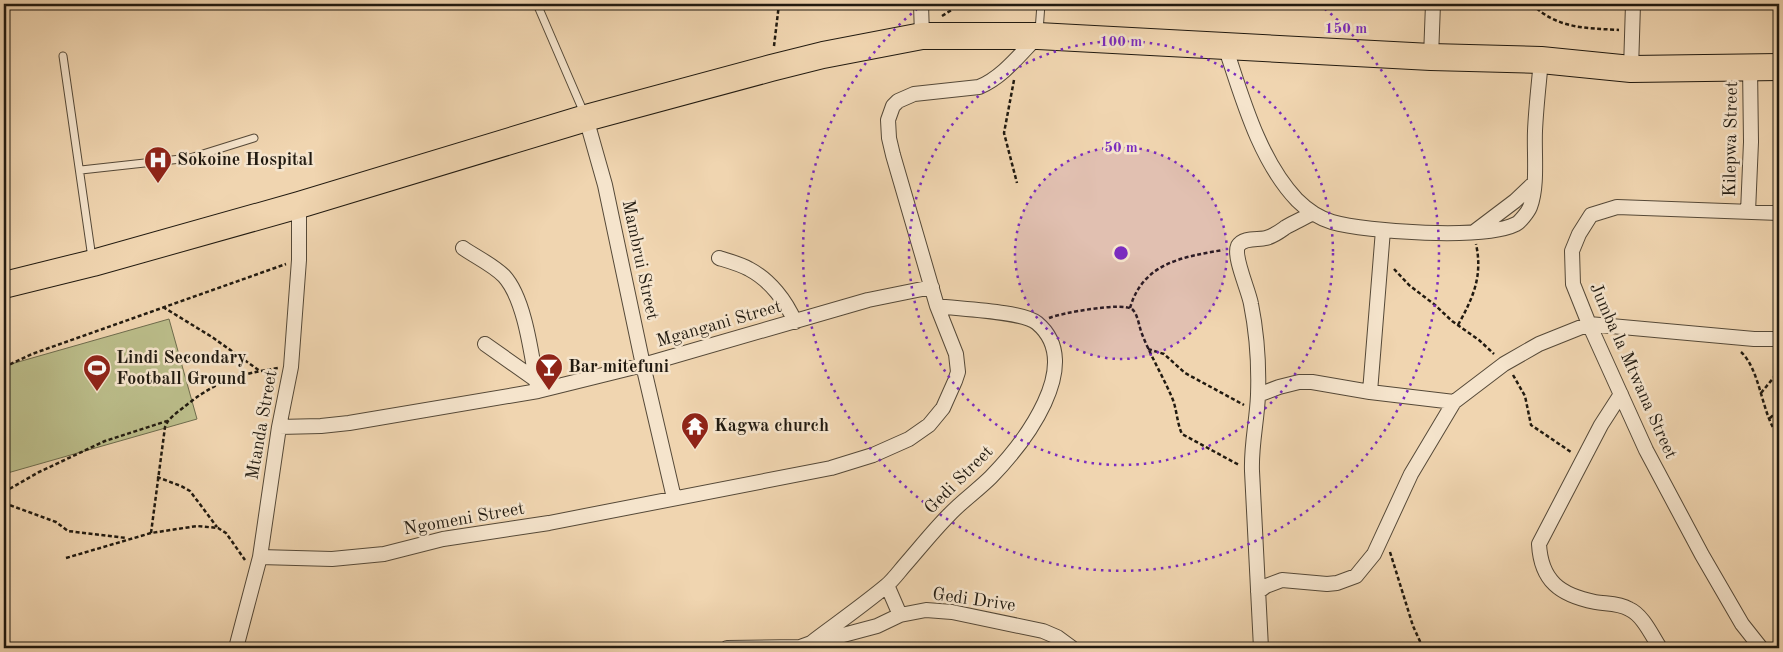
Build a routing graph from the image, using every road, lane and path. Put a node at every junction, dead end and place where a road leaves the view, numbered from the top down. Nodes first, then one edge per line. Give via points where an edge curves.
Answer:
1 (537, 4) edge
2 (779, 4) edge
3 (921, 4) edge
4 (1041, 4) edge
5 (1433, 4) edge
6 (1532, 4) edge
7 (1633, 4) edge
8 (1633, 30) junction
9 (922, 36) junction
10 (1038, 36) junction
11 (1226, 46) junction
12 (1019, 54) junction
13 (63, 56) dead end
14 (1431, 57) junction
15 (1541, 60) junction
16 (1750, 66) junction
17 (1779, 67) edge
18 (771, 68) junction
19 (1631, 69) junction
20 (586, 118) junction
21 (254, 138) dead end
22 (81, 170) junction
23 (1017, 183) dead end
24 (1534, 183) junction
25 (299, 205) junction
26 (1748, 212) junction
27 (1779, 212) edge
28 (1313, 214) junction
29 (1383, 230) junction
30 (1474, 233) junction
31 (1238, 247) junction
32 (463, 248) dead end
33 (1381, 252) junction
34 (720, 258) dead end
35 (299, 260) junction
36 (93, 263) junction
37 (4, 285) edge
38 (932, 287) junction
39 (937, 306) junction
40 (163, 307) junction
41 (1130, 308) junction
42 (795, 322) junction
43 (1037, 323) junction
44 (1589, 324) junction
45 (1458, 325) junction
46 (1720, 336) junction
47 (1779, 339) edge
48 (485, 344) dead end
49 (1148, 349) junction
50 (1504, 364) junction
51 (643, 365) junction
52 (4, 367) edge
53 (291, 367) junction
54 (260, 371) junction
55 (1779, 371) edge
56 (537, 386) junction
57 (1370, 392) junction
58 (1761, 392) junction
59 (1620, 394) junction
60 (1258, 395) junction
61 (1454, 402) junction
62 (1779, 410) edge
63 (1256, 412) junction
64 (1770, 418) junction
65 (168, 421) junction
66 (279, 427) junction
67 (1779, 436) edge
68 (1583, 460) junction
69 (1252, 471) junction
70 (157, 477) junction
71 (4, 492) edge
72 (674, 498) junction
73 (4, 504) edge
74 (218, 528) junction
75 (151, 533) junction
76 (1384, 534) junction
77 (128, 539) junction
78 (260, 557) junction
79 (66, 558) dead end
80 (254, 579) junction
81 (888, 585) junction
82 (1258, 592) junction
83 (900, 615) junction
84 (811, 643) junction
85 (236, 648) edge
86 (727, 648) edge
87 (1072, 648) edge
88 (1261, 648) edge
89 (1423, 648) edge
90 (1660, 648) edge
91 (1761, 648) edge

1 - 20 lane
2 - 18 path
3 - 9 street
4 - 10 lane
5 - 14 street
6 - 8 path via 1547,17 1576,27
7 - 8 street
8 - 19 street
9 - 10 highway
9 - 18 highway
10 - 11 highway
10 - 12 street
11 - 14 highway
11 - 28 street via 1240,96 1277,175
12 - 23 path via 1004,130
12 - 38 street, Ngomeni Street via 986,84 914,94 898,102 890,113 893,155
13 - 22 lane
14 - 15 highway
15 - 19 highway
15 - 24 street
16 - 17 highway
16 - 19 highway
16 - 26 street, Kilepwa Street
18 - 20 highway
20 - 25 highway
20 - 51 street, Mambrui Street via 605,185
21 - 22 lane via 190,158
22 - 36 lane
24 - 30 street
24 - 30 street via 1530,208 1517,224
25 - 35 street, Mtanda Street
25 - 36 highway
26 - 27 street, Jumba la Mtwana Street
26 - 44 street, Jumba la Mtwana Street via 1617,207 1591,214 1572,251 1573,284
28 - 29 street via 1330,221
28 - 31 street via 1276,235 1246,240
29 - 30 street
29 - 33 street
30 - 45 path via 1478,258 1476,288
31 - 41 path via 1201,253 1156,269 1138,286
31 - 60 street via 1238,260 1251,304
32 - 56 street via 503,275 512,286 525,324
33 - 45 path via 1400,277
33 - 57 street
34 - 42 street via 756,274 784,302
35 - 40 path
35 - 53 street, Mtanda Street
36 - 37 highway
38 - 39 street, Ngomeni Street
38 - 42 street, Mgangani Street via 868,300
39 - 43 street via 1017,315
39 - 72 street, Ngomeni Street via 956,354 958,372 943,408 929,425 909,439 874,455 831,468
40 - 52 path
40 - 54 path
41 - 43 path via 1064,312
41 - 49 path
42 - 51 street, Mgangani Street
43 - 81 street, Gedi Street via 1050,338 1055,352 1051,387 1038,416 1020,444 992,476 950,514
44 - 46 street
44 - 50 street via 1539,344
44 - 59 street, Jumba la Mtwana Street
45 - 50 path
46 - 47 street
46 - 58 path via 1745,356
48 - 56 street
49 - 63 path via 1164,354 1185,373
49 - 69 path via 1173,401 1182,434
50 - 61 street
50 - 68 path via 1525,396 1531,425
51 - 56 street, Mgangani Street
51 - 72 street, Mambrui Street
53 - 54 path
53 - 66 street, Mtanda Street
54 - 65 path via 234,377 207,389
55 - 58 path
56 - 66 street, Mgangani Street via 359,422
57 - 60 street via 1325,383 1299,382
57 - 61 street
58 - 64 path
59 - 68 street
59 - 91 street, Jumba la Mtwana Street via 1702,556 1742,624
60 - 63 street
61 - 76 street via 1411,474
62 - 64 path
63 - 69 street
64 - 67 path
65 - 70 path
65 - 71 path via 105,441
66 - 78 street, Mtanda Street
68 - 90 street via 1539,544 1545,572 1556,586 1571,595 1631,609
69 - 82 street
70 - 74 path via 190,491
70 - 75 path
72 - 78 street, Ngomeni Street via 549,524 443,539 384,554 332,559
73 - 77 path via 56,522 68,531
74 - 75 path via 197,526
74 - 80 path via 242,553
75 - 77 path
76 - 82 street via 1374,554 1356,576 1327,584 1282,580
76 - 89 path
77 - 79 path
78 - 80 street, Mtanda Street
80 - 85 street, Mtanda Street
81 - 83 street
81 - 84 street, Gedi Street
82 - 88 street
83 - 84 street, Gedi Drive via 877,626
83 - 87 street, Gedi Drive via 926,610 960,614 1043,632
84 - 86 street, Gedi Street via 800,647

